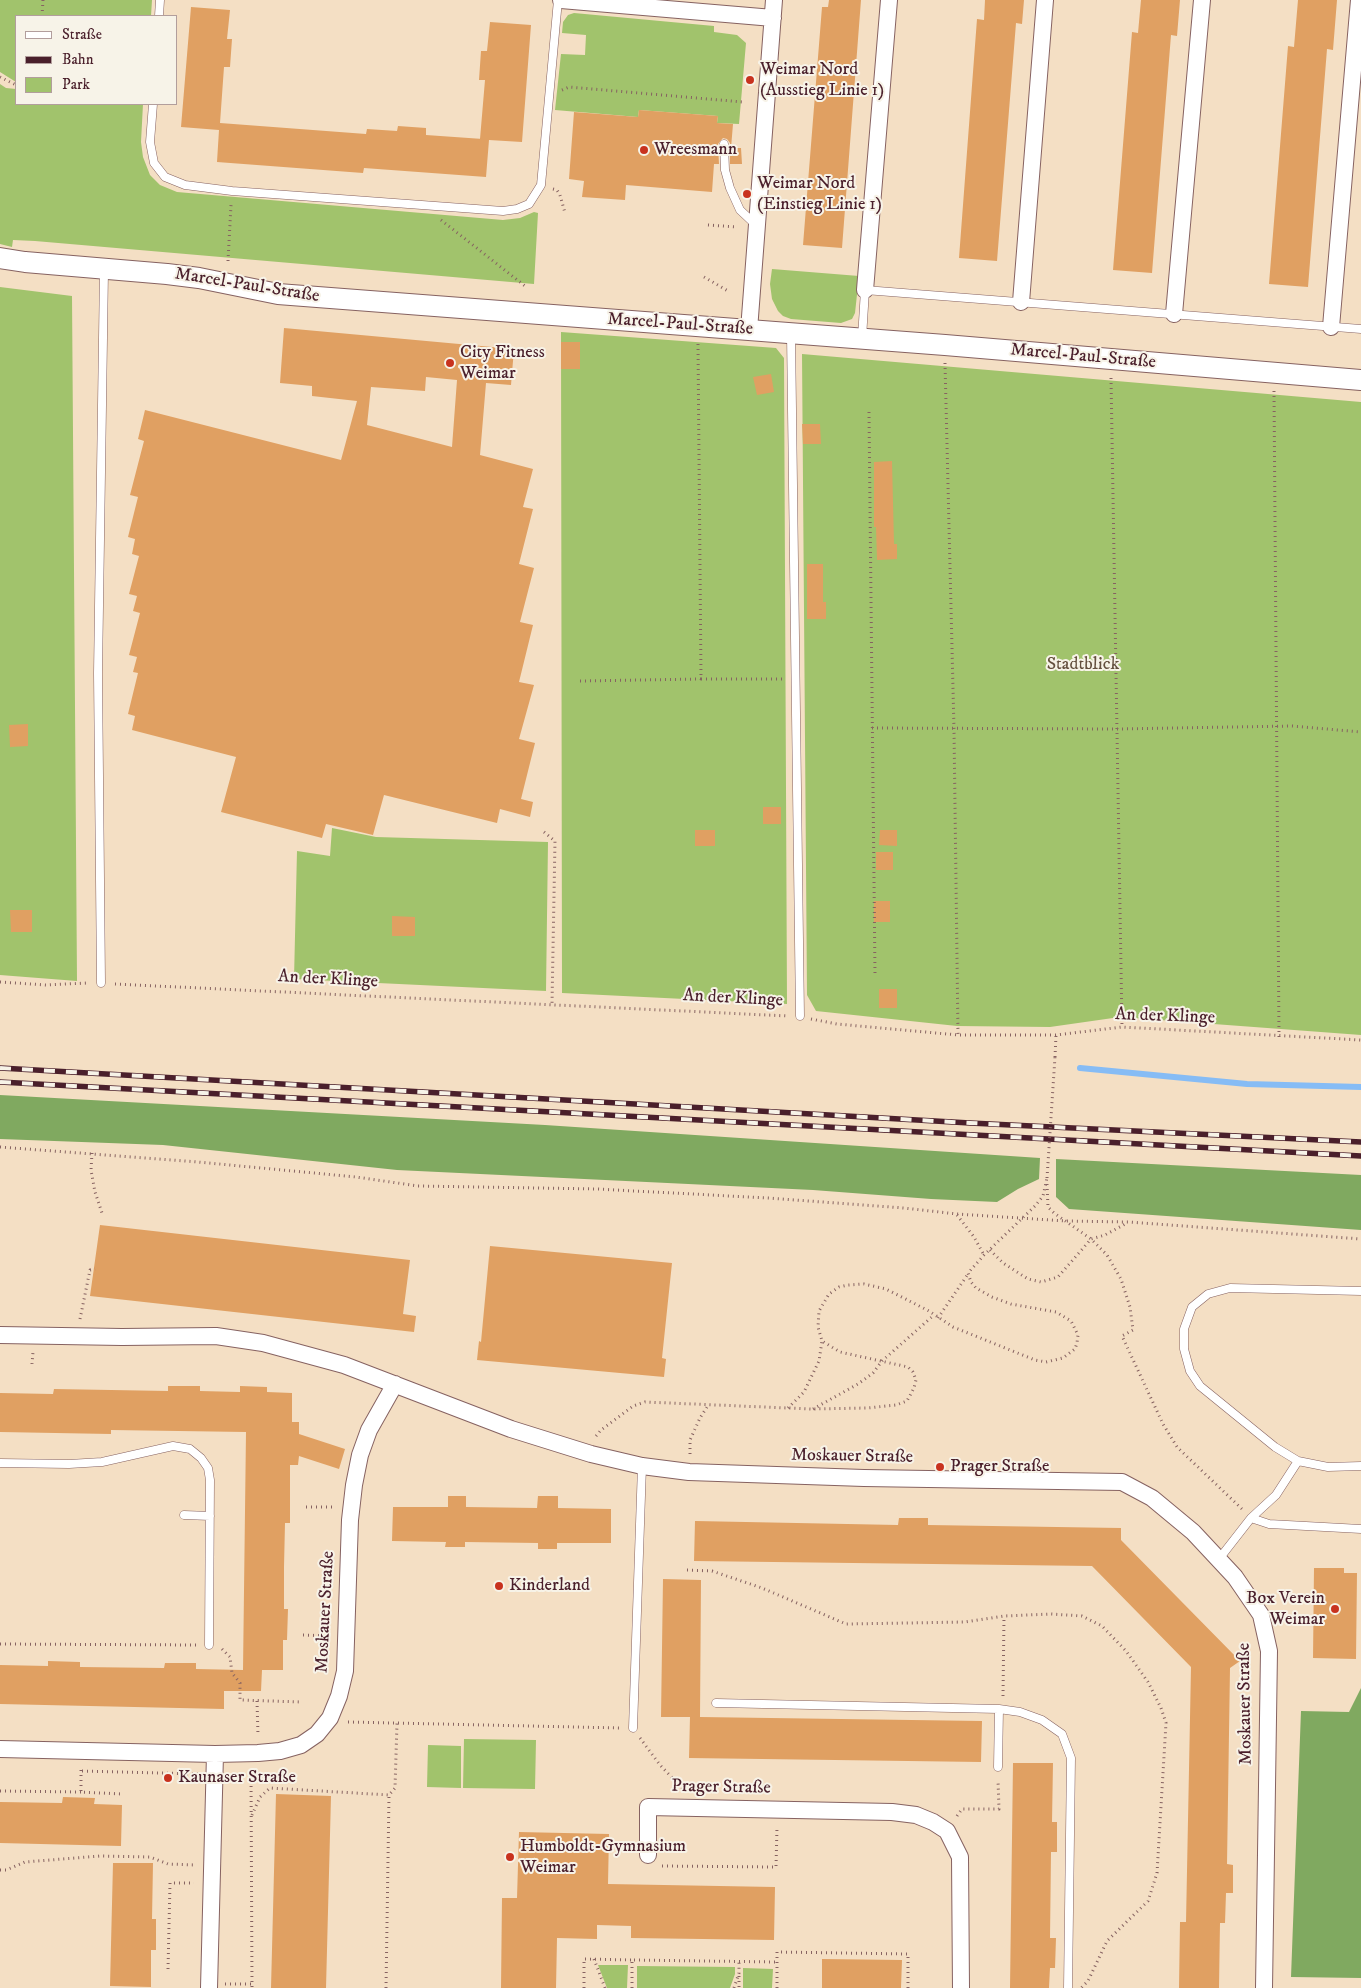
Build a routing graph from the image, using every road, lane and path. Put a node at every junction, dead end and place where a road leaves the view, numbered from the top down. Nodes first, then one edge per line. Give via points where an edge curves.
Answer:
1 (43, 0) edge
2 (160, 0) edge
3 (560, 0) edge
4 (774, 0) edge
5 (889, 0) edge
6 (1045, 0) edge
7 (1202, 0) edge
8 (1359, 0) edge
9 (42, 15) edge
10 (159, 15) edge
11 (772, 18) junction
12 (0, 78) edge
13 (15, 85) edge
14 (550, 95) junction
15 (743, 102) dead end
16 (153, 105) edge
17 (724, 144) dead end
18 (541, 186) junction
19 (232, 191) junction
20 (420, 205) junction
21 (565, 213) dead end
22 (708, 225) dead end
23 (757, 226) junction
24 (734, 227) dead end
25 (0, 258) edge
26 (228, 261) dead end
27 (104, 269) junction
28 (704, 277) dead end
29 (525, 286) dead end
30 (865, 290) junction
31 (728, 291) dead end
32 (1021, 302) junction
33 (1174, 314) junction
34 (698, 326) junction
35 (1331, 327) junction
36 (749, 330) junction
37 (1361, 330) edge
38 (791, 334) junction
39 (862, 339) junction
40 (945, 345) junction
41 (1111, 359) junction
42 (1274, 373) junction
43 (1361, 380) edge
44 (869, 412) dead end
45 (701, 679) junction
46 (794, 679) junction
47 (580, 681) dead end
48 (1276, 726) junction
49 (872, 728) junction
50 (954, 729) junction
51 (1116, 729) junction
52 (1361, 732) edge
53 (544, 832) dead end
54 (875, 974) dead end
55 (0, 982) edge
56 (101, 983) junction
57 (552, 1004) junction
58 (800, 1016) junction
59 (1122, 1027) junction
60 (958, 1035) junction
61 (1056, 1035) junction
62 (1279, 1037) junction
63 (1361, 1040) edge
64 (0, 1147) edge
65 (92, 1153) junction
66 (1047, 1178) junction
67 (957, 1214) junction
68 (103, 1216) dead end
69 (1025, 1217) junction
70 (1066, 1221) junction
71 (1129, 1222) junction
72 (1091, 1239) junction
73 (1361, 1239) edge
74 (990, 1250) junction
75 (984, 1255) junction
76 (95, 1269) dead end
77 (968, 1273) junction
78 (1361, 1290) edge
79 (934, 1315) junction
80 (938, 1318) junction
81 (0, 1335) edge
82 (73, 1336) junction
83 (822, 1341) junction
84 (882, 1360) junction
85 (395, 1384) junction
86 (709, 1404) junction
87 (788, 1408) junction
88 (812, 1410) junction
89 (690, 1440) dead end
90 (590, 1454) junction
91 (1298, 1462) junction
92 (0, 1463) edge
93 (642, 1466) junction
94 (1361, 1466) edge
95 (306, 1507) dead end
96 (351, 1508) junction
97 (1242, 1508) dead end
98 (184, 1516) dead end
99 (210, 1516) junction
100 (1252, 1518) junction
101 (1361, 1529) edge
102 (1219, 1559) junction
103 (688, 1570) dead end
104 (1004, 1616) junction
105 (303, 1635) dead end
106 (346, 1636) junction
107 (0, 1644) edge
108 (209, 1645) junction
109 (257, 1701) junction
110 (302, 1702) dead end
111 (716, 1703) dead end
112 (1001, 1709) junction
113 (330, 1718) junction
114 (398, 1723) junction
115 (633, 1728) junction
116 (0, 1749) edge
117 (254, 1753) junction
118 (215, 1754) junction
119 (998, 1767) joint
120 (81, 1770) dead end
121 (0, 1791) edge
122 (81, 1792) junction
123 (122, 1794) dead end
124 (389, 1795) junction
125 (700, 1808) junction
126 (777, 1809) junction
127 (252, 1816) junction
128 (947, 1831) junction
129 (648, 1855) joint
130 (213, 1866) junction
131 (0, 1870) edge
132 (212, 1883) junction
133 (594, 1960) junction
134 (632, 1960) junction
135 (739, 1962) junction
136 (777, 1962) junction
137 (168, 1969) dead end
138 (739, 1973) junction
139 (228, 1984) dead end
140 (252, 1986) edge
141 (209, 1988) edge
142 (386, 1988) edge
143 (584, 1988) edge
144 (605, 1988) edge
145 (632, 1988) edge
146 (734, 1988) edge
147 (739, 1988) edge
148 (777, 1988) edge
149 (908, 1988) edge
150 (961, 1988) edge
151 (1068, 1988) edge
152 (1080, 1988) edge
153 (1264, 1988) edge

1 - 9 path
2 - 10 lane
3 - 11 street
3 - 14 lane
4 - 11 street
5 - 30 street
6 - 32 street
7 - 33 street
8 - 35 street
11 - 23 street
12 - 13 path
14 - 15 path via 569,87
14 - 18 lane
16 - 19 lane via 150,142 154,163 165,177 185,186
17 - 23 lane via 725,170 730,188 740,210
18 - 20 lane via 529,204 517,209 503,211
18 - 21 path via 557,190
19 - 20 lane
19 - 26 path
20 - 29 path
22 - 24 path
23 - 36 street
25 - 27 street, Marcel-Paul-Straße
27 - 34 street, Marcel-Paul-Straße via 198,278 278,294
27 - 56 lane via 98,664
28 - 31 path
30 - 32 lane
30 - 39 lane
32 - 33 lane
33 - 35 lane
34 - 36 street, Marcel-Paul-Straße
34 - 45 path
35 - 37 lane
36 - 38 street, Marcel-Paul-Straße
38 - 39 street, Marcel-Paul-Straße
38 - 46 lane
39 - 40 street, Marcel-Paul-Straße
40 - 41 street, Marcel-Paul-Straße
40 - 50 path
41 - 42 street, Marcel-Paul-Straße
41 - 51 path
42 - 43 street, Marcel-Paul-Straße
42 - 48 path
44 - 49 path
45 - 46 path
45 - 47 path
46 - 58 lane
48 - 51 path
48 - 52 path
48 - 62 path
49 - 50 path
49 - 54 path
50 - 51 path
50 - 60 path
51 - 59 path
53 - 57 path via 555,841
55 - 56 path, An der Klinge via 46,985
56 - 57 path, An der Klinge
57 - 58 path, An der Klinge
58 - 60 path, An der Klinge via 837,1024
59 - 61 path, An der Klinge
59 - 62 path, An der Klinge
60 - 61 path, An der Klinge
61 - 66 path, bridge
62 - 63 path, An der Klinge
64 - 65 path
65 - 67 path via 347,1176 418,1186 597,1189 750,1197
65 - 68 path via 91,1170
66 - 69 path via 1043,1196
66 - 70 path via 1048,1207
67 - 69 path
67 - 75 path
69 - 70 path
69 - 74 path
70 - 71 path
70 - 72 path
71 - 72 path via 1105,1236
71 - 73 path
72 - 74 path via 1058,1277 1041,1282 1028,1279
72 - 97 path via 1107,1255 1121,1279 1133,1330 1122,1336 1163,1424 1177,1447
74 - 75 path
75 - 77 path
76 - 82 path via 90,1270
77 - 80 path
77 - 80 path via 976,1288 992,1298 1064,1315 1078,1335 1075,1349 1055,1361 1035,1360
78 - 91 lane via 1230,1288 1208,1294 1192,1307 1184,1329 1184,1349 1190,1371 1200,1386 1274,1447
79 - 80 path
79 - 83 path via 886,1289 864,1284 838,1287 819,1310 818,1327
79 - 84 path
81 - 82 street, Moskauer Straße
82 - 85 street, Moskauer Straße via 216,1336 263,1343 344,1365
83 - 84 path via 840,1352
83 - 87 path via 819,1361 804,1392
84 - 88 path via 873,1373 858,1384
84 - 88 path via 908,1367 913,1372 916,1380 907,1402 867,1408
85 - 90 street, Moskauer Straße via 511,1429
85 - 96 street, Moskauer Straße via 369,1430 360,1455
86 - 87 path
86 - 89 path
86 - 90 path via 645,1402 633,1406 601,1430 595,1437
87 - 88 path
90 - 93 street, Moskauer Straße
91 - 94 lane via 1328,1467
91 - 100 lane via 1276,1495
92 - 99 lane via 102,1462 173,1446 190,1449 208,1468
93 - 102 street, Moskauer Straße via 689,1472 1122,1482 1152,1498
93 - 115 lane
95 - 96 path
96 - 106 street, Moskauer Straße
98 - 99 lane
99 - 108 lane
100 - 101 lane via 1269,1524
100 - 102 lane
102 - 153 street, Moskauer Straße via 1261,1615 1269,1651
103 - 104 path via 712,1571 762,1588 846,1624 965,1622
104 - 112 path
104 - 152 path via 1082,1616 1102,1626 1126,1651 1148,1682 1166,1723 1157,1873 1148,1901 1107,1941 1088,1981
105 - 106 path
106 - 113 street, Moskauer Straße via 345,1671
107 - 108 path
108 - 109 path via 221,1647 230,1657 232,1673 240,1683 240,1700
109 - 110 path
109 - 117 path
111 - 112 lane
112 - 119 lane
112 - 151 lane via 1042,1720 1062,1734 1070,1758
113 - 114 path via 345,1722
113 - 117 street, Moskauer Straße via 317,1734 301,1745
114 - 115 path
114 - 124 path via 395,1788
115 - 125 path via 660,1765
116 - 118 street, Moskauer Straße
117 - 118 street, Moskauer Straße
117 - 127 path
118 - 130 street
119 - 128 path via 998,1809 962,1809
120 - 122 path
121 - 122 path
122 - 123 path
124 - 127 path via 270,1788 260,1798
124 - 142 path
125 - 126 street, Prager Straße
125 - 129 street, Prager Straße via 648,1807
126 - 128 street, Prager Straße via 916,1815
126 - 129 path via 776,1867 662,1866
127 - 140 path
128 - 150 street via 960,1857
130 - 131 path via 168,1864 150,1857 100,1856 25,1862
130 - 132 street
132 - 137 path via 170,1883
132 - 141 street
133 - 134 path
133 - 143 path via 584,1959
133 - 144 path
134 - 135 path
134 - 145 path
135 - 136 path
135 - 138 path
136 - 148 path
136 - 149 path via 777,1952 908,1954
138 - 146 path
138 - 147 path
139 - 140 path

